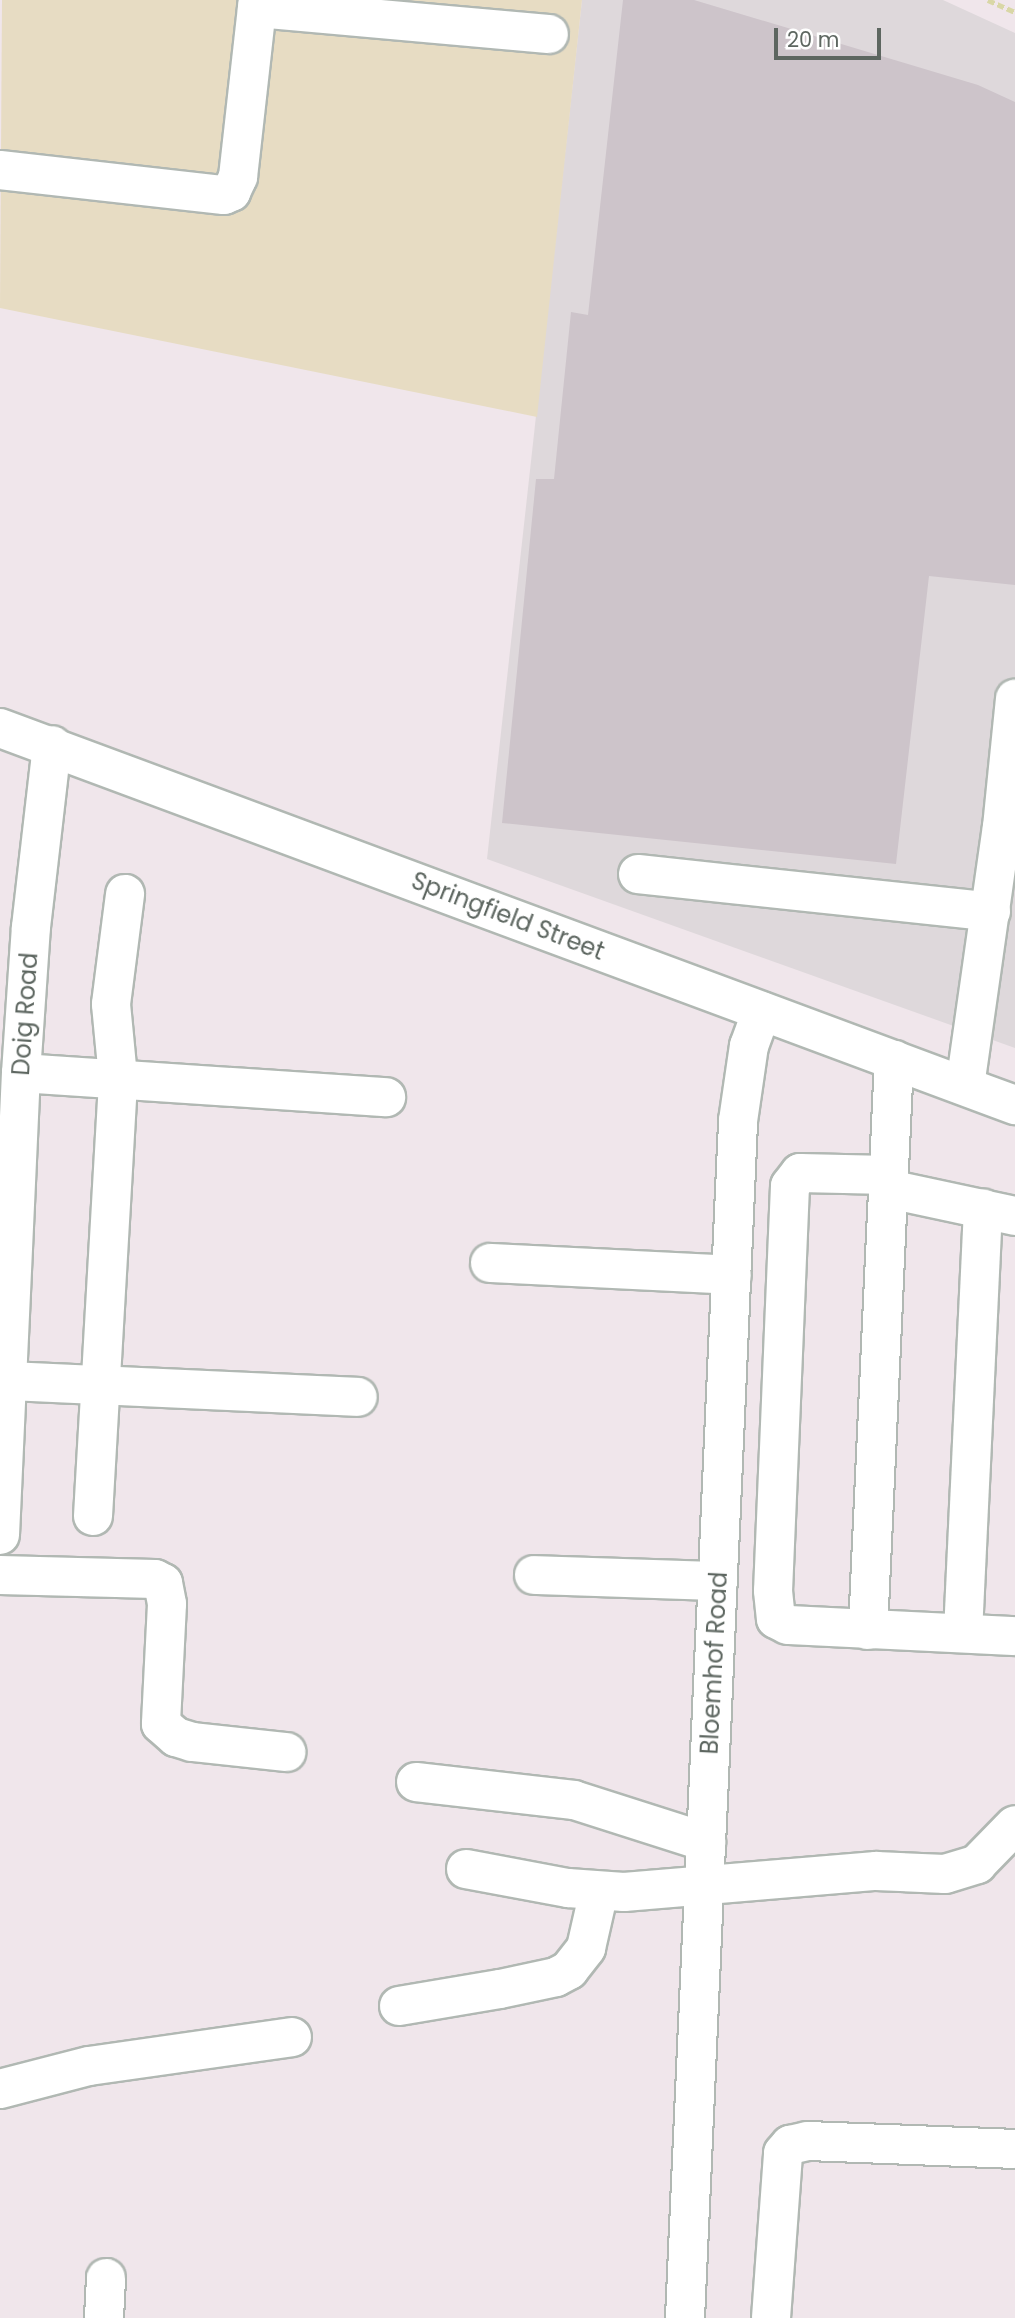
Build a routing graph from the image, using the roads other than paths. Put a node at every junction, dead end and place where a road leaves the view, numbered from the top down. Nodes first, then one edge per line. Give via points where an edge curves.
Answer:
1 (258, 4) edge
2 (549, 34) dead end
3 (0, 170) edge
4 (1015, 699) edge
5 (0, 728) edge
6 (52, 746) junction
7 (638, 874) dead end
8 (124, 894) dead end
9 (991, 912) junction
10 (762, 1011) junction
11 (894, 1060) junction
12 (21, 1073) junction
13 (118, 1077) junction
14 (965, 1086) junction
15 (386, 1097) dead end
16 (1015, 1105) edge
17 (888, 1182) junction
18 (999, 1212) edge
19 (489, 1263) dead end
20 (732, 1275) junction
21 (7, 1381) junction
22 (104, 1385) junction
23 (358, 1396) dead end
24 (93, 1516) dead end
25 (0, 1535) edge
26 (0, 1575) edge
27 (534, 1575) dead end
28 (718, 1581) junction
29 (868, 1630) junction
30 (963, 1633) junction
31 (1015, 1636) edge
32 (286, 1752) dead end
33 (416, 1782) dead end
34 (1015, 1825) edge
35 (706, 1842) junction
36 (466, 1869) dead end
37 (704, 1886) junction
38 (599, 1891) junction
39 (399, 2006) dead end
40 (292, 2037) dead end
41 (0, 2089) edge
42 (1015, 2149) edge
43 (106, 2278) dead end
44 (104, 2318) edge
45 (685, 2318) edge
46 (771, 2318) edge

1 - 2 street
1 - 3 street via 238,177 232,192
4 - 9 street
5 - 6 street, Springfield Street
6 - 10 street, Springfield Street
6 - 12 street, Doig Road via 31,927
7 - 9 street
8 - 13 street via 111,1004
9 - 14 street
10 - 11 street, Springfield Street
10 - 20 street, Bloemhof Road via 742,1083
11 - 14 street, Springfield Street
11 - 17 street
12 - 13 street
12 - 21 street, Doig Road
13 - 15 street
13 - 22 street
14 - 16 street, Springfield Street
17 - 18 street
17 - 29 street
17 - 29 street via 800,1173 789,1194 774,1610 781,1624
18 - 30 street
19 - 20 street
20 - 28 street, Bloemhof Road
21 - 22 street
21 - 25 street, Doig Road
22 - 23 street
22 - 24 street
26 - 32 street via 155,1579 163,1583 167,1604 161,1724 176,1737 192,1742
27 - 28 street
28 - 35 street, Bloemhof Road
29 - 30 street
30 - 31 street
33 - 35 street via 574,1800
34 - 37 street via 977,1864 960,1872 876,1871
35 - 37 street, Bloemhof Road
36 - 38 street
37 - 38 street
37 - 45 street, Bloemhof Road
38 - 39 street via 586,1948 569,1970 500,1989
40 - 41 street via 89,2066
42 - 46 street via 790,2144 783,2152
43 - 44 street

